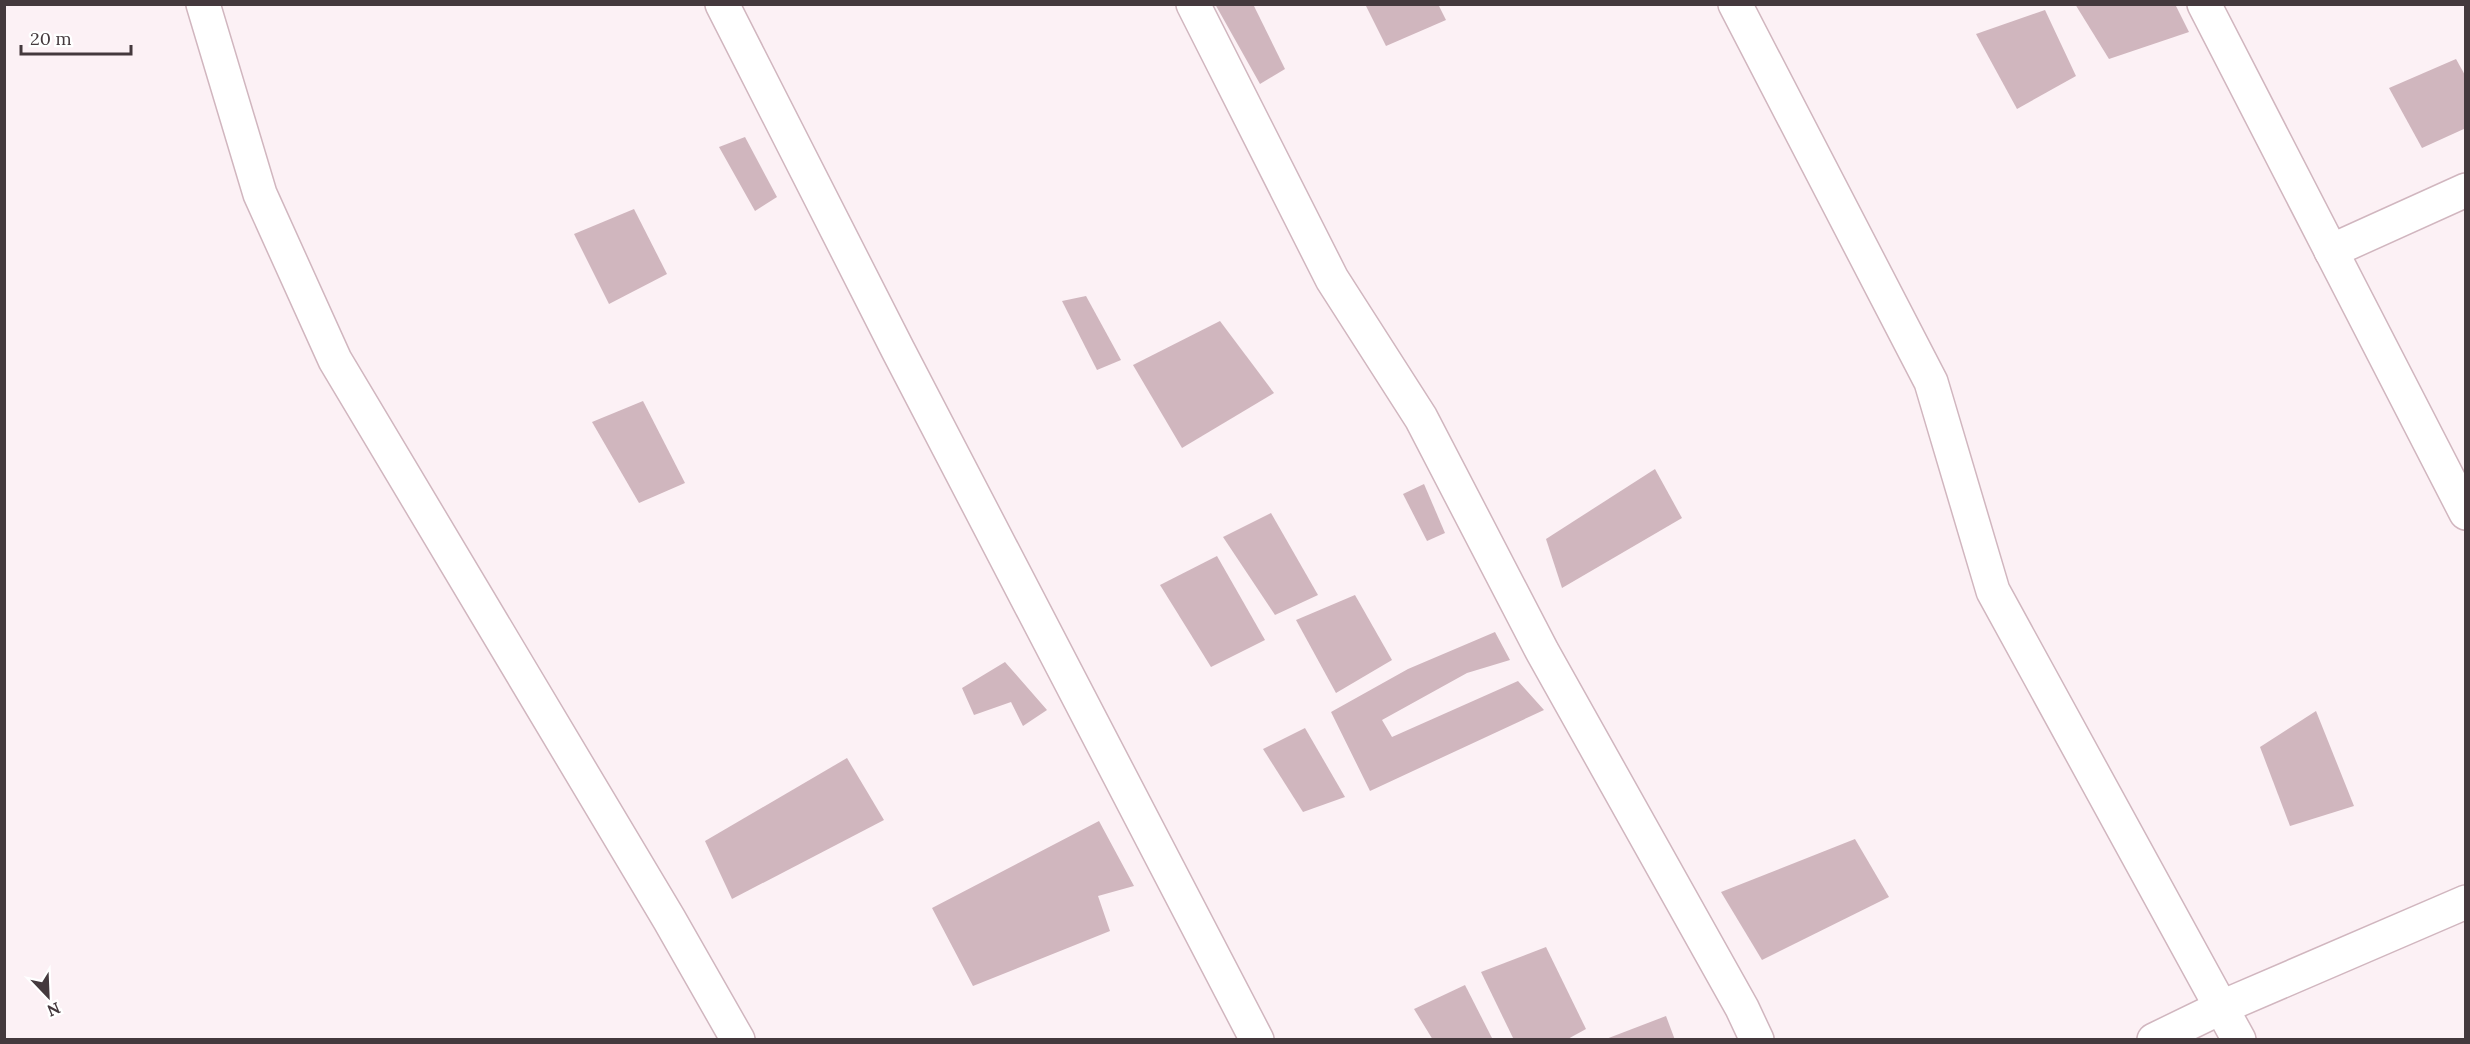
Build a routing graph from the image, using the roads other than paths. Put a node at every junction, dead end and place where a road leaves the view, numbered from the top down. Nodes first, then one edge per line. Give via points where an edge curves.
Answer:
1 (203, 4) edge
2 (722, 4) edge
3 (1193, 4) edge
4 (1735, 4) edge
5 (2204, 4) edge
6 (2466, 190) edge
7 (2331, 251) junction
8 (2466, 513) edge
9 (2466, 902) edge
10 (2222, 1007) junction
11 (738, 1040) edge
12 (1257, 1040) edge
13 (1756, 1040) edge
14 (2154, 1040) edge
15 (2239, 1040) edge

1 - 11 street via 260,194 334,360
2 - 12 street
3 - 13 street via 1332,279 1421,418 1542,651 1742,1008
4 - 10 street via 1931,381 1993,591
5 - 7 street
6 - 7 street
7 - 8 street
9 - 10 street
10 - 14 street
10 - 15 street

